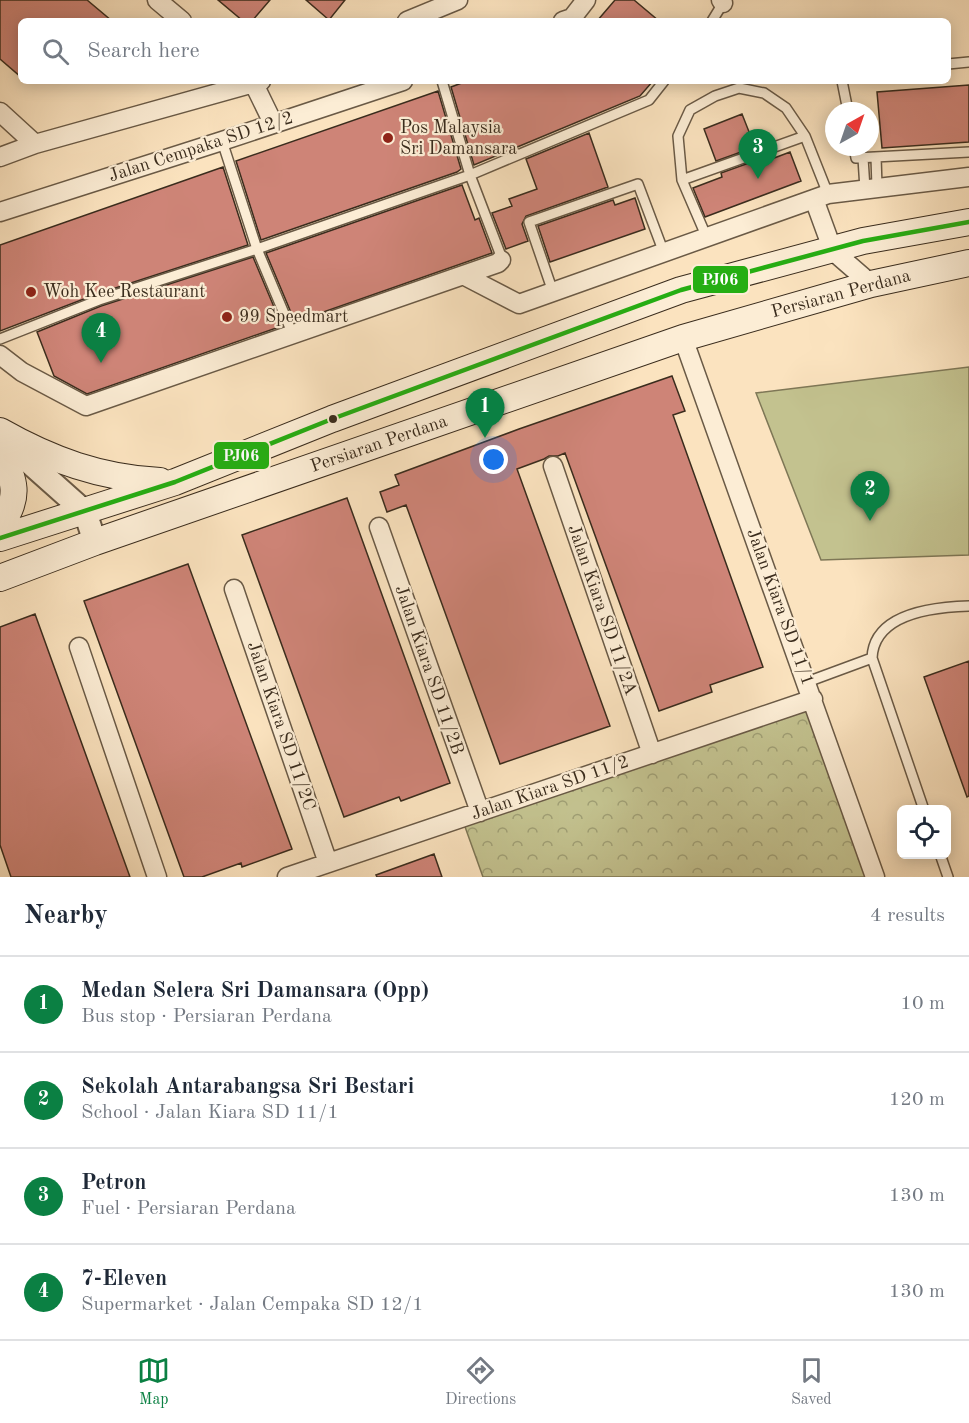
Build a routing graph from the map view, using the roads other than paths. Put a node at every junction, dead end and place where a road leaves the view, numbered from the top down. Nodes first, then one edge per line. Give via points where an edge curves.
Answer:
1 (157, 0) edge
2 (586, 0) edge
3 (450, 1) edge
4 (722, 2) edge
5 (179, 18) edge
6 (413, 18) edge
7 (572, 18) edge
8 (714, 18) edge
9 (969, 62) edge
10 (951, 64) edge
11 (251, 84) edge
12 (259, 84) edge
13 (394, 84) edge
14 (443, 84) edge
15 (662, 84) edge
16 (843, 84) edge
17 (846, 102) edge
18 (0, 112) edge
19 (273, 123) junction
20 (805, 136) junction
21 (222, 141) junction
22 (35, 144) junction
23 (969, 152) edge
24 (856, 156) edge
25 (0, 157) edge
26 (876, 157) junction
27 (864, 158) junction
28 (470, 175) junction
29 (969, 177) edge
30 (682, 180) junction
31 (871, 188) junction
32 (821, 197) junction
33 (0, 212) edge
34 (969, 222) edge
35 (707, 238) junction
36 (257, 249) junction
37 (833, 251) junction
38 (664, 253) junction
39 (501, 260) joint
40 (969, 263) edge
41 (463, 275) junction
42 (872, 284) junction
43 (553, 292) junction
44 (293, 336) junction
45 (683, 338) junction
46 (0, 339) edge
47 (0, 355) edge
48 (0, 431) edge
49 (0, 436) edge
50 (0, 451) edge
51 (553, 466) dead end
52 (175, 482) junction
53 (84, 512) junction
54 (0, 525) edge
55 (379, 527) dead end
56 (0, 538) edge
57 (95, 542) junction
58 (0, 578) edge
59 (234, 589) dead end
60 (969, 606) edge
61 (80, 647) dead end
62 (872, 658) junction
63 (810, 691) junction
64 (652, 754) junction
65 (922, 805) edge
66 (480, 812) junction
67 (941, 859) edge
68 (328, 863) junction
69 (157, 877) edge
70 (288, 877) edge
71 (874, 877) edge
72 (948, 877) edge

1 - 5 street
2 - 7 street
3 - 6 street
4 - 8 lane
9 - 10 lane
11 - 22 street
12 - 19 street
13 - 19 street, Jalan Cempaka SD 12/2
14 - 28 lane
15 - 28 lane via 649,100
16 - 17 lane
18 - 22 street
19 - 21 street, Jalan Cempaka SD 12/2
20 - 30 lane
20 - 30 lane via 786,108 764,93 740,88 714,96 690,110 678,136
20 - 32 lane
21 - 33 street, Jalan Cempaka SD 12/2
21 - 36 lane
22 - 25 street
23 - 26 lane
24 - 27 lane
26 - 27 lane
26 - 31 lane
27 - 31 lane
28 - 36 lane
28 - 39 lane
29 - 31 street
30 - 35 lane
31 - 32 street
32 - 35 street
32 - 37 street
34 - 37 main road, Persiaran Perdana via 863,241
35 - 38 street
36 - 44 lane
36 - 46 lane via 99,300
37 - 42 street
37 - 52 main road, Persiaran Perdana via 681,290 332,419
38 - 43 street
38 - 43 lane via 638,184 529,222
39 - 41 street
40 - 42 main road, Persiaran Perdana
41 - 43 street via 519,304
41 - 44 street
42 - 45 main road, Persiaran Perdana
44 - 47 street via 86,406 22,372
45 - 57 main road, Persiaran Perdana
45 - 63 street, Jalan Kiara SD 11/1
48 - 52 main road via 66,464 131,480
49 - 53 street
50 - 54 main road via 15,486 11,510
51 - 64 street, Jalan Kiara SD 11/2A
52 - 53 main road, Persiaran Perdana
53 - 56 main road, Persiaran Perdana
53 - 57 street
55 - 66 street, Jalan Kiara SD 11/2B
57 - 58 main road, Persiaran Perdana
59 - 68 street, Jalan Kiara SD 11/2C
60 - 62 lane via 935,609 891,624 876,638
61 - 69 street
62 - 63 lane
62 - 65 lane
63 - 64 street, Jalan Kiara SD 11/2
63 - 71 street, Jalan Kiara SD 11/1
64 - 66 street, Jalan Kiara SD 11/2
66 - 68 street, Jalan Kiara SD 11/2
67 - 72 lane
68 - 70 street, Jalan Kiara SD 11/2

